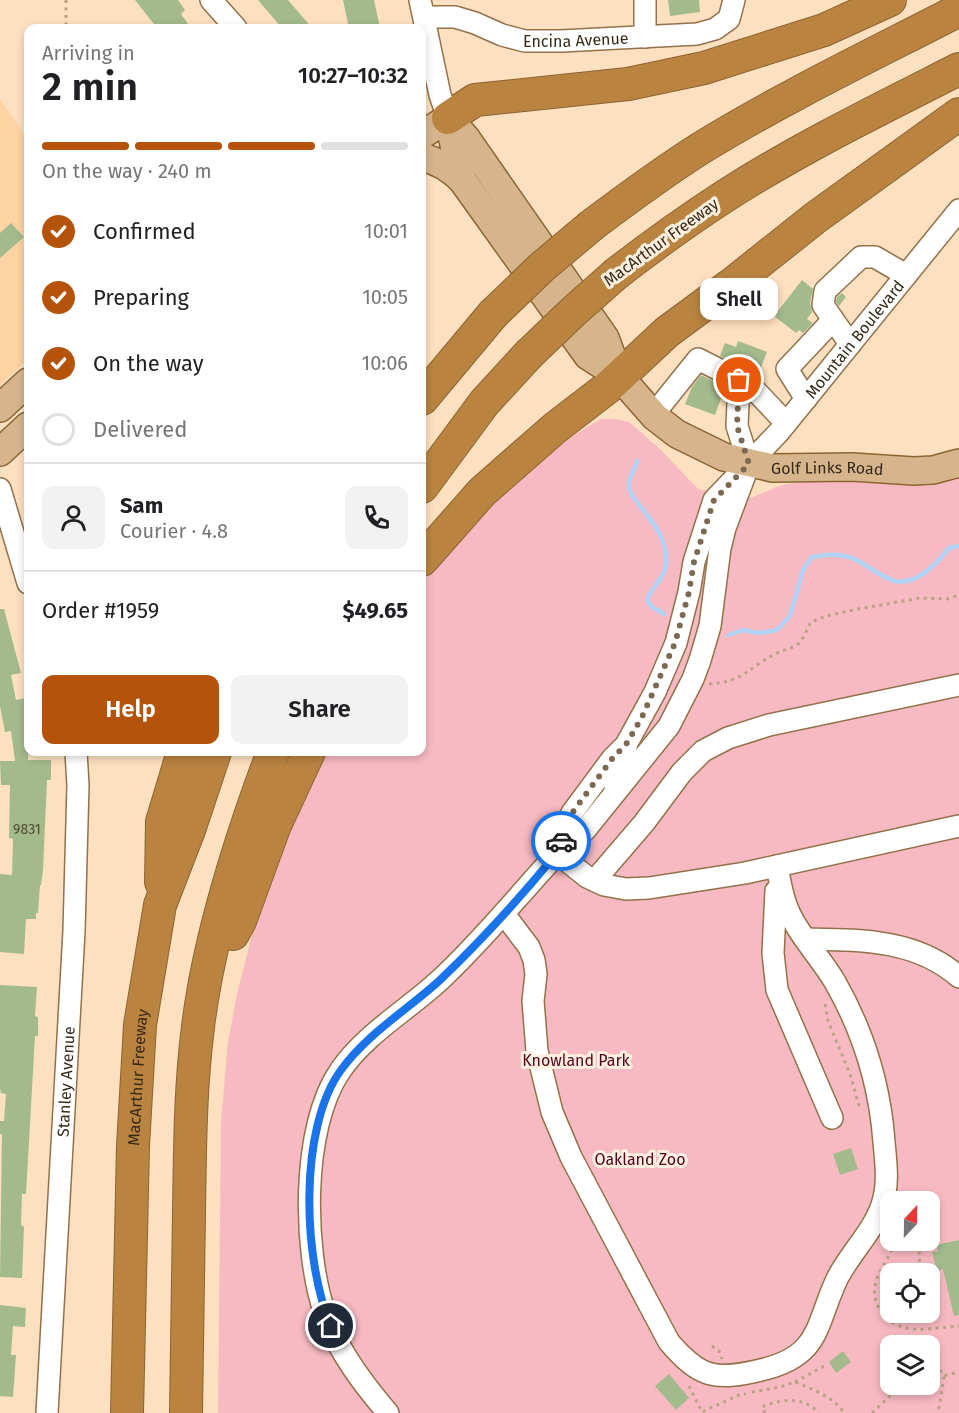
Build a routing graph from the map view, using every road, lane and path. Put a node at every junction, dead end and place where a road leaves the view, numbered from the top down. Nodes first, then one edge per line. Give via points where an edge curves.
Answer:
1 (66, 0) edge
2 (211, 0) edge
3 (645, 0) edge
4 (890, 0) edge
5 (422, 8) edge
6 (732, 9) edge
7 (959, 10) edge
8 (66, 24) edge
9 (232, 24) edge
10 (425, 24) edge
11 (426, 27) edge
12 (645, 37) junction
13 (959, 69) edge
14 (959, 114) edge
15 (435, 119) edge
16 (426, 158) edge
17 (462, 180) junction
18 (959, 210) edge
19 (906, 275) junction
20 (833, 320) junction
21 (850, 344) junction
22 (619, 376) junction
23 (739, 380) junction
24 (24, 386) edge
25 (426, 394) edge
26 (806, 399) junction
27 (0, 408) edge
28 (653, 415) junction
29 (786, 423) junction
30 (24, 430) edge
31 (0, 452) edge
32 (959, 463) edge
33 (749, 464) junction
34 (426, 482) edge
35 (0, 489) edge
36 (4, 517) edge
37 (426, 555) edge
38 (24, 572) edge
39 (959, 595) edge
40 (683, 619) junction
41 (710, 626) junction
42 (693, 679) junction
43 (959, 685) edge
44 (627, 743) junction
45 (76, 756) edge
46 (182, 756) edge
47 (214, 756) edge
48 (272, 756) edge
49 (307, 756) edge
50 (612, 795) junction
51 (959, 826) edge
52 (557, 853) junction
53 (777, 866) junction
54 (595, 880) junction
55 (160, 905) junction
56 (504, 914) junction
57 (806, 939) junction
58 (959, 977) edge
59 (206, 982) junction
60 (824, 1001) dead end
61 (860, 1110) dead end
62 (832, 1118) dead end
63 (872, 1226) junction
64 (959, 1326) edge
65 (826, 1365) dead end
66 (940, 1370) edge
67 (959, 1372) edge
68 (944, 1377) junction
69 (940, 1378) edge
70 (795, 1382) junction
71 (689, 1386) dead end
72 (891, 1395) edge
73 (47, 1413) edge
74 (128, 1413) edge
75 (186, 1413) edge
76 (388, 1413) edge
77 (765, 1413) edge
78 (819, 1413) edge
79 (844, 1413) edge
80 (872, 1413) edge
81 (940, 1413) edge

1 - 8 path
2 - 9 street
3 - 12 street
4 - 15 highway via 824,30 704,68 628,84 475,100
5 - 10 street, Golf Links Road
5 - 12 street, Encina Avenue via 525,41
6 - 12 street, Encina Avenue via 715,29 698,34
7 - 25 highway, bridge via 747,121 644,186 542,267 493,314
11 - 15 street, Golf Links Road via 440,95
13 - 34 highway, MacArthur Freeway, bridge via 781,162 672,231 617,273 528,355 484,403
14 - 22 highway via 667,332
15 - 17 main road, Golf Links Road
15 - 22 main road, Golf Links Road via 466,138 605,338
16 - 17 main road via 437,161
17 - 22 main road, Golf Links Road via 588,356
18 - 19 street, Mountain Boulevard
19 - 20 street via 875,257 861,257 825,291 823,305
19 - 21 street, Mountain Boulevard
20 - 21 street
20 - 26 street via 787,369
21 - 26 street, Mountain Boulevard
22 - 28 main road, Golf Links Road
22 - 37 highway via 482,492
23 - 28 street via 698,359
23 - 29 street via 751,386
23 - 33 street via 737,426
24 - 27 main road
26 - 29 street, Mountain Boulevard
28 - 33 main road, Golf Links Road via 700,447
29 - 33 street, Mountain Boulevard
30 - 31 main road
32 - 33 main road, Golf Links Road via 914,471
33 - 40 street, Mountain Boulevard via 714,500 694,562
33 - 41 street via 720,548
35 - 36 street
36 - 38 street
39 - 42 path via 947,599 920,598 826,616 811,622 800,642 737,679 708,684
40 - 41 street
40 - 44 street, Mountain Boulevard via 662,675
41 - 42 street
42 - 50 street via 669,726
43 - 54 street via 769,725 703,751
44 - 50 street
44 - 52 street via 572,813
45 - 73 street, Stanley Avenue via 74,932
46 - 55 highway via 162,822
47 - 55 highway, MacArthur Freeway
48 - 59 highway via 227,894
49 - 59 highway via 275,825 240,921
50 - 52 street via 576,839
51 - 53 street
52 - 54 street
52 - 56 street
53 - 54 street via 649,888 626,889
53 - 57 street via 787,908
53 - 62 street via 773,953 777,990
55 - 74 highway, MacArthur Freeway via 140,1036 133,1146
56 - 63 street via 534,960 537,1051 561,1136 661,1330 691,1365 709,1374 742,1374 773,1367 800,1352 816,1334 839,1276
56 - 76 street via 439,980 356,1051 328,1092 319,1117 313,1146 310,1205 318,1290 349,1361
57 - 58 street via 895,945 936,960
57 - 63 street via 847,1006 877,1090 887,1182
59 - 75 highway via 198,1027 190,1132
60 - 61 path
63 - 64 path via 894,1244 874,1287 877,1308 892,1323 912,1329
65 - 70 path
66 - 68 path
67 - 68 path
68 - 69 path
68 - 81 path
70 - 71 path via 739,1395 702,1412
70 - 79 path via 829,1399
72 - 80 path
77 - 78 path via 762,1407 790,1400 811,1406

